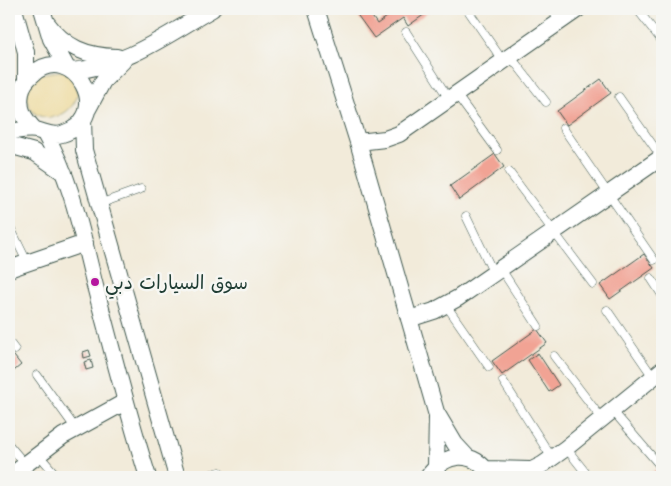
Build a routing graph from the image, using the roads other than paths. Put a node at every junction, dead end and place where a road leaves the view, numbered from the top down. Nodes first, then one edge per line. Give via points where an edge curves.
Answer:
1 (14, 9) edge
2 (212, 9) edge
3 (467, 9) edge
4 (578, 9) edge
5 (637, 9) edge
6 (314, 11) edge
7 (556, 15) edge
8 (44, 16) edge
9 (406, 32) dead end
10 (662, 41) edge
11 (126, 57) junction
12 (506, 59) junction
13 (69, 69) junction
14 (23, 86) junction
15 (453, 96) junction
16 (619, 97) dead end
17 (546, 102) dead end
18 (9, 105) edge
19 (85, 114) junction
20 (563, 128) dead end
21 (9, 132) edge
22 (40, 132) junction
23 (358, 142) junction
24 (9, 145) edge
25 (497, 150) dead end
26 (662, 158) edge
27 (509, 172) dead end
28 (64, 173) junction
29 (141, 189) dead end
30 (608, 194) junction
31 (99, 204) junction
32 (466, 216) dead end
33 (9, 225) edge
34 (554, 232) junction
35 (85, 244) junction
36 (654, 260) dead end
37 (26, 262) junction
38 (9, 269) edge
39 (497, 271) junction
40 (651, 278) dead end
41 (593, 284) dead end
42 (662, 295) edge
43 (446, 305) junction
44 (607, 310) dead end
45 (409, 319) junction
46 (538, 326) dead end
47 (9, 342) edge
48 (14, 350) dead end
49 (554, 356) dead end
50 (489, 367) dead end
51 (659, 373) edge
52 (37, 375) dead end
53 (503, 381) dead end
54 (125, 402) junction
55 (436, 412) junction
56 (607, 415) junction
57 (76, 429) junction
58 (9, 445) edge
59 (566, 448) junction
60 (38, 454) junction
61 (468, 458) junction
62 (552, 458) junction
63 (25, 464) junction
64 (662, 468) edge
65 (220, 472) dead end
66 (432, 472) edge
67 (488, 473) edge
68 (524, 474) edge
69 (9, 477) edge
70 (58, 477) edge
71 (148, 477) edge
72 (177, 477) edge
73 (200, 477) edge
74 (589, 477) edge

1 - 14 street via 26,52
2 - 11 street
3 - 12 lane
4 - 7 street
5 - 10 lane
6 - 23 street
7 - 12 street
8 - 11 street via 55,35 80,52
8 - 13 street via 51,39
9 - 15 lane
11 - 13 street via 100,67
11 - 19 street via 103,82
12 - 15 street
12 - 17 lane
13 - 14 street via 52,66 37,70
13 - 19 street via 86,88
14 - 18 street
14 - 22 street via 20,106 25,120
15 - 23 street via 398,134
15 - 25 lane
16 - 26 lane
19 - 22 street via 73,129 60,135
19 - 31 street via 84,150
20 - 30 lane
21 - 22 street
22 - 28 street
23 - 45 street
24 - 28 street via 34,152
26 - 30 street
27 - 34 lane
28 - 35 street
29 - 31 lane
30 - 34 street
30 - 36 lane
31 - 72 street
32 - 39 lane
33 - 37 lane
34 - 39 street
34 - 41 lane
35 - 37 street
35 - 54 street
37 - 38 street
39 - 43 street
39 - 46 lane
40 - 42 lane
43 - 45 street
43 - 50 lane
44 - 51 lane
45 - 55 street
47 - 48 lane
49 - 56 lane
51 - 56 street
52 - 57 lane
53 - 62 lane
54 - 57 street
54 - 71 street
55 - 61 street via 455,444
55 - 66 street via 438,439
56 - 59 street
56 - 64 lane
57 - 60 street
58 - 63 lane
59 - 62 street
59 - 74 lane
60 - 63 street
60 - 70 lane
61 - 66 street via 445,460
61 - 67 street
62 - 68 street
63 - 69 street
65 - 73 lane
67 - 68 street

